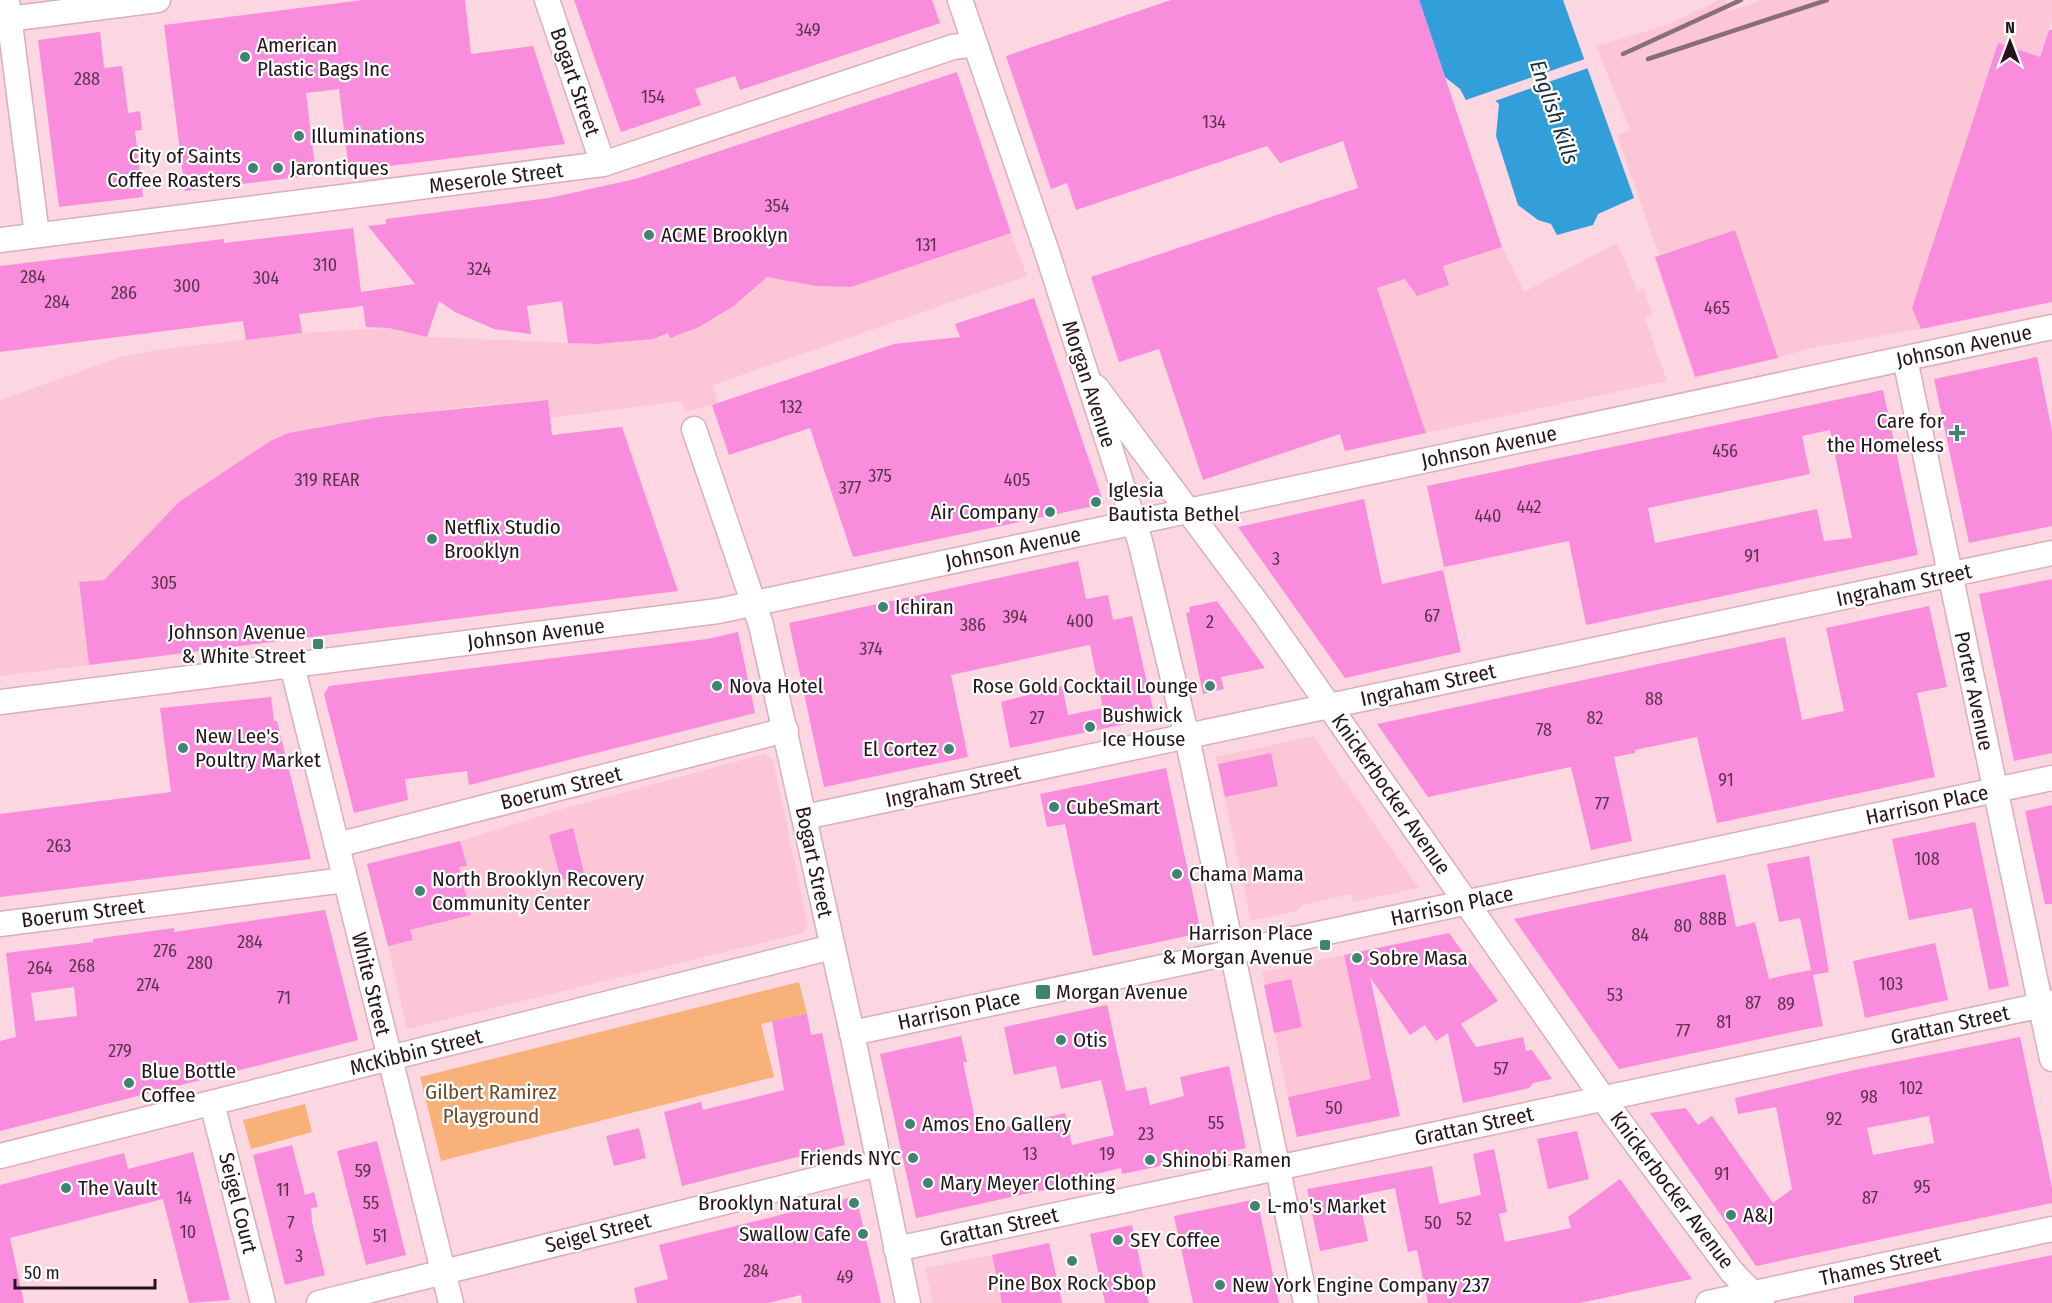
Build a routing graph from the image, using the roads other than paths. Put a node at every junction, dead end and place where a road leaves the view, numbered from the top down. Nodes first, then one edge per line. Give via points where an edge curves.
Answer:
1 (158, 0) edge
2 (548, 0) edge
3 (960, 0) edge
4 (6, 13) edge
5 (975, 44) junction
6 (603, 164) junction
7 (37, 235) junction
8 (0, 240) edge
9 (2052, 327) edge
10 (1905, 359) junction
11 (1084, 371) junction
12 (694, 429) dead end
13 (1190, 510) junction
14 (1133, 523) junction
15 (2052, 553) edge
16 (1950, 575) junction
17 (754, 604) junction
18 (292, 665) junction
19 (0, 702) edge
20 (1329, 706) junction
21 (786, 730) junction
22 (1186, 737) junction
23 (2052, 778) edge
24 (1995, 790) junction
25 (805, 817) junction
26 (337, 845) junction
27 (345, 880) junction
28 (1467, 903) junction
29 (0, 924) edge
30 (832, 947) junction
31 (1232, 952) junction
32 (2046, 1005) edge
33 (852, 1033) junction
34 (390, 1058) junction
35 (2052, 1059) edge
36 (1604, 1099) junction
37 (212, 1103) junction
38 (0, 1156) edge
39 (878, 1164) junction
40 (1277, 1168) junction
41 (2052, 1229) edge
42 (896, 1249) junction
43 (443, 1272) junction
44 (1757, 1298) edge
45 (263, 1303) edge
46 (319, 1303) edge
47 (451, 1303) edge
48 (908, 1303) edge
49 (1306, 1303) edge
50 (1708, 1303) edge

1 - 4 street
2 - 6 street, Bogart Street
3 - 5 street, Morgan Avenue
4 - 7 street
5 - 6 street, Meserole Street via 953,46
5 - 11 street, Morgan Avenue
6 - 7 street, Meserole Street
7 - 8 street, Meserole Street
9 - 10 street, Johnson Avenue
10 - 13 street, Johnson Avenue
10 - 16 street, Porter Avenue
11 - 13 street, Knickerbocker Avenue
11 - 14 street, Morgan Avenue
12 - 17 street, Bogart Street
13 - 14 street, Johnson Avenue
13 - 20 street, Knickerbocker Avenue
14 - 17 street, Johnson Avenue
14 - 22 street, Morgan Avenue
15 - 16 street, Ingraham Street
16 - 20 street, Ingraham Street
16 - 24 street, Porter Avenue
17 - 18 street, Johnson Avenue
17 - 21 street, Bogart Street
18 - 19 street, Johnson Avenue
18 - 26 street, White Street
20 - 22 street, Ingraham Street
20 - 28 street, Knickerbocker Avenue
21 - 25 street, Bogart Street
21 - 26 street, Boerum Street
22 - 25 street, Ingraham Street
22 - 31 street, Morgan Avenue
23 - 24 street, Harrison Place
24 - 28 street, Harrison Place
24 - 32 street, Porter Avenue
25 - 30 street, Bogart Street
26 - 27 street, White Street
27 - 29 street, Boerum Street
27 - 34 street, White Street
28 - 31 street, Harrison Place
28 - 36 street, Knickerbocker Avenue
30 - 33 street, Bogart Street
30 - 34 street, McKibbin Street
31 - 33 street, Harrison Place
31 - 40 street, Morgan Avenue
32 - 35 street, Porter Avenue
32 - 36 street, Grattan Street
33 - 39 street, Bogart Street
34 - 37 street, McKibbin Street
34 - 43 street, White Street
36 - 40 street, Grattan Street
36 - 44 street, Knickerbocker Avenue via 1732,1272
37 - 38 street, McKibbin Street
37 - 45 street, Seigel Court
39 - 42 street, Bogart Street
39 - 43 street, Seigel Street
40 - 42 street, Grattan Street
40 - 49 street, Morgan Avenue
41 - 44 street, Thames Street
42 - 48 street, Bogart Street
43 - 46 street, Seigel Street
43 - 47 street, White Street
44 - 50 street, Thames Street

